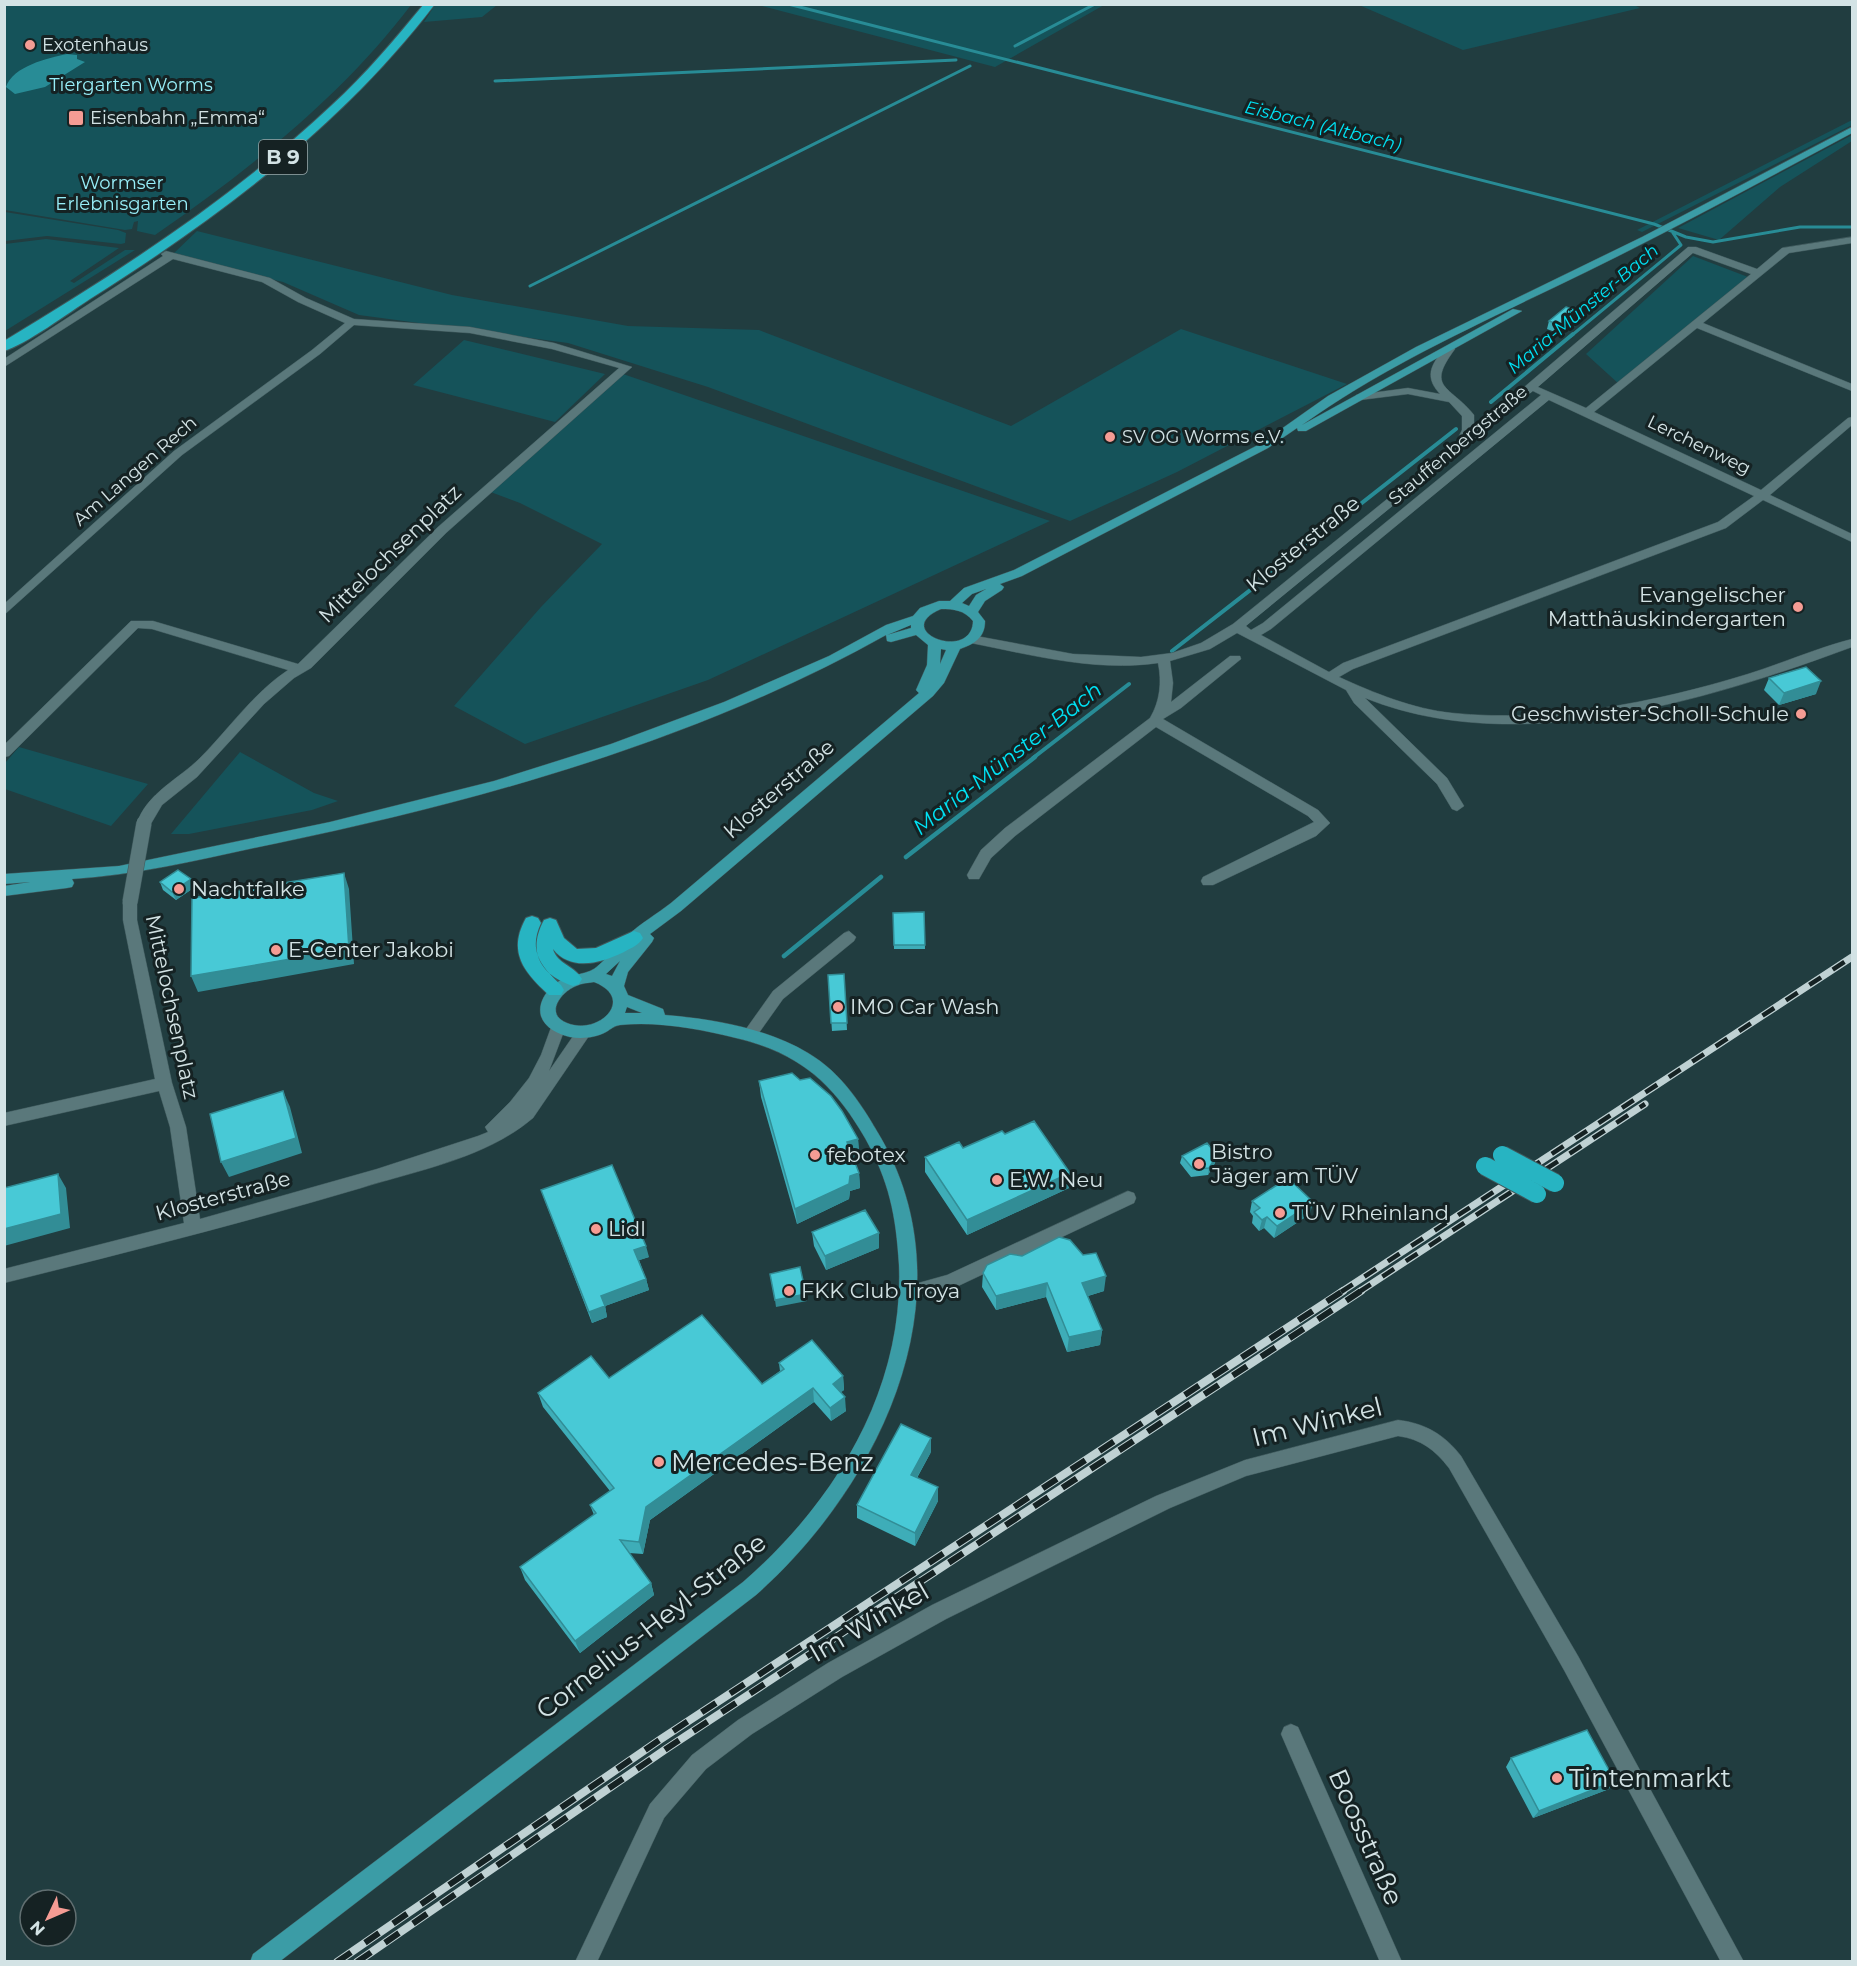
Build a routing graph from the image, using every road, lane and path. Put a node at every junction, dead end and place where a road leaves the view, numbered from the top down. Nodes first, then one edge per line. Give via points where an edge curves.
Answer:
1 (417, 4) edge
2 (430, 4) edge
3 (1852, 130) edge
4 (1646, 239) junction
5 (1852, 240) edge
6 (1758, 273) junction
7 (352, 322) junction
8 (1697, 324) junction
9 (4, 335) edge
10 (4, 347) edge
11 (1450, 349) junction
12 (4, 364) edge
13 (1530, 387) junction
14 (1852, 388) edge
15 (1548, 395) junction
16 (1360, 397) junction
17 (1452, 401) junction
18 (1588, 412) junction
19 (1498, 413) junction
20 (1468, 416) junction
21 (1852, 420) edge
22 (1460, 444) junction
23 (1191, 486) junction
24 (1762, 495) junction
25 (1852, 538) edge
26 (953, 605) junction
27 (4, 611) edge
28 (972, 612) junction
29 (917, 625) junction
30 (979, 627) junction
31 (1232, 630) junction
32 (1852, 631) edge
33 (1251, 635) junction
34 (971, 639) junction
35 (1852, 643) edge
36 (935, 644) junction
37 (955, 645) junction
38 (1839, 648) junction
39 (1047, 655) junction
40 (1291, 657) junction
41 (1163, 659) junction
42 (1235, 659) dead end
43 (298, 669) junction
44 (1331, 676) junction
45 (1350, 686) junction
46 (912, 706) junction
47 (1401, 707) junction
48 (1158, 717) junction
49 (1380, 721) junction
50 (4, 732) edge
51 (21, 736) junction
52 (4, 753) edge
53 (1457, 806) dead end
54 (974, 875) dead end
55 (4, 879) edge
56 (1208, 881) dead end
57 (4, 891) edge
58 (676, 907) junction
59 (532, 922) dead end
60 (849, 937) dead end
61 (634, 938) junction
62 (595, 976) junction
63 (573, 979) junction
64 (555, 990) junction
65 (619, 993) junction
66 (613, 1020) junction
67 (686, 1023) junction
68 (558, 1026) junction
69 (583, 1033) junction
70 (751, 1034) junction
71 (164, 1083) junction
72 (4, 1119) edge
73 (452, 1152) junction
74 (1502, 1155) dead end
75 (1485, 1166) dead end
76 (1555, 1183) dead end
77 (1537, 1194) dead end
78 (1128, 1198) dead end
79 (193, 1228) junction
80 (4, 1276) edge
81 (910, 1292) junction
82 (1291, 1734) dead end
83 (261, 1962) edge
84 (586, 1962) edge
85 (1391, 1962) edge
86 (1733, 1962) edge

1 - 9 highway, B 9 via 321,111 266,157 127,260
2 - 10 highway, B 9 via 385,61 278,161 142,262
3 - 4 main road
4 - 11 main road
4 - 23 main road via 1420,349 1332,398 1264,446
5 - 6 street via 1794,247
6 - 8 street
6 - 13 street, Klosterstraße via 1692,249
7 - 12 street, Mittelochsenplatz via 266,280 170,254
7 - 27 street, Am Langen Rech via 178,453
7 - 43 street, Mittelochsenplatz via 470,330 554,346 627,367 442,530
8 - 14 street
8 - 18 street
11 - 16 main road
11 - 17 street via 1439,360 1434,373 1438,388
13 - 15 street, Lerchenweg
13 - 19 street, Klosterstraße
15 - 18 street, Lerchenweg
15 - 33 street, Stauffenbergstraße via 1267,626
16 - 17 street via 1408,391
16 - 23 main road
17 - 20 street
18 - 24 street, Lerchenweg
19 - 20 street
19 - 22 street, Klosterstraße
20 - 22 street via 1468,430
21 - 24 street
22 - 31 street, Klosterstraße
23 - 26 main road via 1018,573 976,587
23 - 28 main road via 985,593
24 - 25 street, Lerchenweg
24 - 44 street via 1722,525 1348,666
26 - 28 main road
26 - 29 main road via 933,607
28 - 30 main road
29 - 36 main road via 922,637
29 - 55 main road via 890,628 834,660 729,705 616,747 496,785 330,827 141,867
29 - 57 main road via 777,692 662,738 488,794 356,829 164,871
30 - 34 main road
30 - 39 street, Klosterstraße
31 - 33 street
31 - 40 street
31 - 41 street, Klosterstraße via 1203,647
32 - 38 street
33 - 40 street
34 - 37 main road
34 - 39 street, Klosterstraße
35 - 38 street
36 - 37 main road
36 - 46 main road, Klosterstraße via 929,676
37 - 46 main road, Klosterstraße via 937,683
38 - 47 street via 1734,683 1626,706 1518,718 1441,715
39 - 41 street, Klosterstraße via 1109,663
40 - 44 street
41 - 48 street via 1167,688
42 - 48 street
43 - 51 street via 153,625 135,624
43 - 71 street, Mittelochsenplatz, bridge via 155,805 144,823 130,920
44 - 45 street
45 - 47 street
45 - 49 street
46 - 58 main road, Klosterstraße
47 - 49 street
48 - 54 street via 1010,832 986,854
48 - 56 street via 1313,813 1323,823
49 - 53 street via 1442,781
50 - 51 street
51 - 52 street
58 - 61 main road, Klosterstraße
58 - 65 main road, Klosterstraße via 627,963
59 - 64 highway via 524,942 526,953 534,970
60 - 70 street via 778,995
61 - 62 main road, Klosterstraße
61 - 63 highway via 597,957 577,957 557,942 550,925 543,941 546,958
62 - 63 main road
62 - 65 main road
63 - 64 main road
64 - 68 main road via 548,1009
65 - 66 main road, Klosterstraße via 619,1014
65 - 67 main road, Cornelius-Heyl-Straße
66 - 67 main road, Cornelius-Heyl-Straße via 639,1017
66 - 69 main road, Klosterstraße
67 - 70 main road, Cornelius-Heyl-Straße
68 - 69 main road
68 - 73 street, Klosterstraße via 548,1056 516,1107 494,1127
69 - 73 street, Klosterstraße via 569,1047 550,1084 528,1113 500,1132
70 - 81 main road, Cornelius-Heyl-Straße via 787,1047 816,1065 844,1093 869,1130 895,1183 906,1238
71 - 72 street
71 - 79 street, Mittelochsenplatz via 178,1127
73 - 79 street, Klosterstraße
74 - 76 highway, bridge
75 - 77 highway, bridge
78 - 81 street via 950,1282
79 - 80 street, Klosterstraße
81 - 83 main road, Cornelius-Heyl-Straße via 900,1353 881,1416 850,1476 792,1548 693,1632
82 - 85 street, Boosstraße
84 - 86 street, Im Winkel via 657,1811 699,1762 745,1727 835,1670 939,1612 1219,1477 1398,1428 1430,1436 1455,1462

